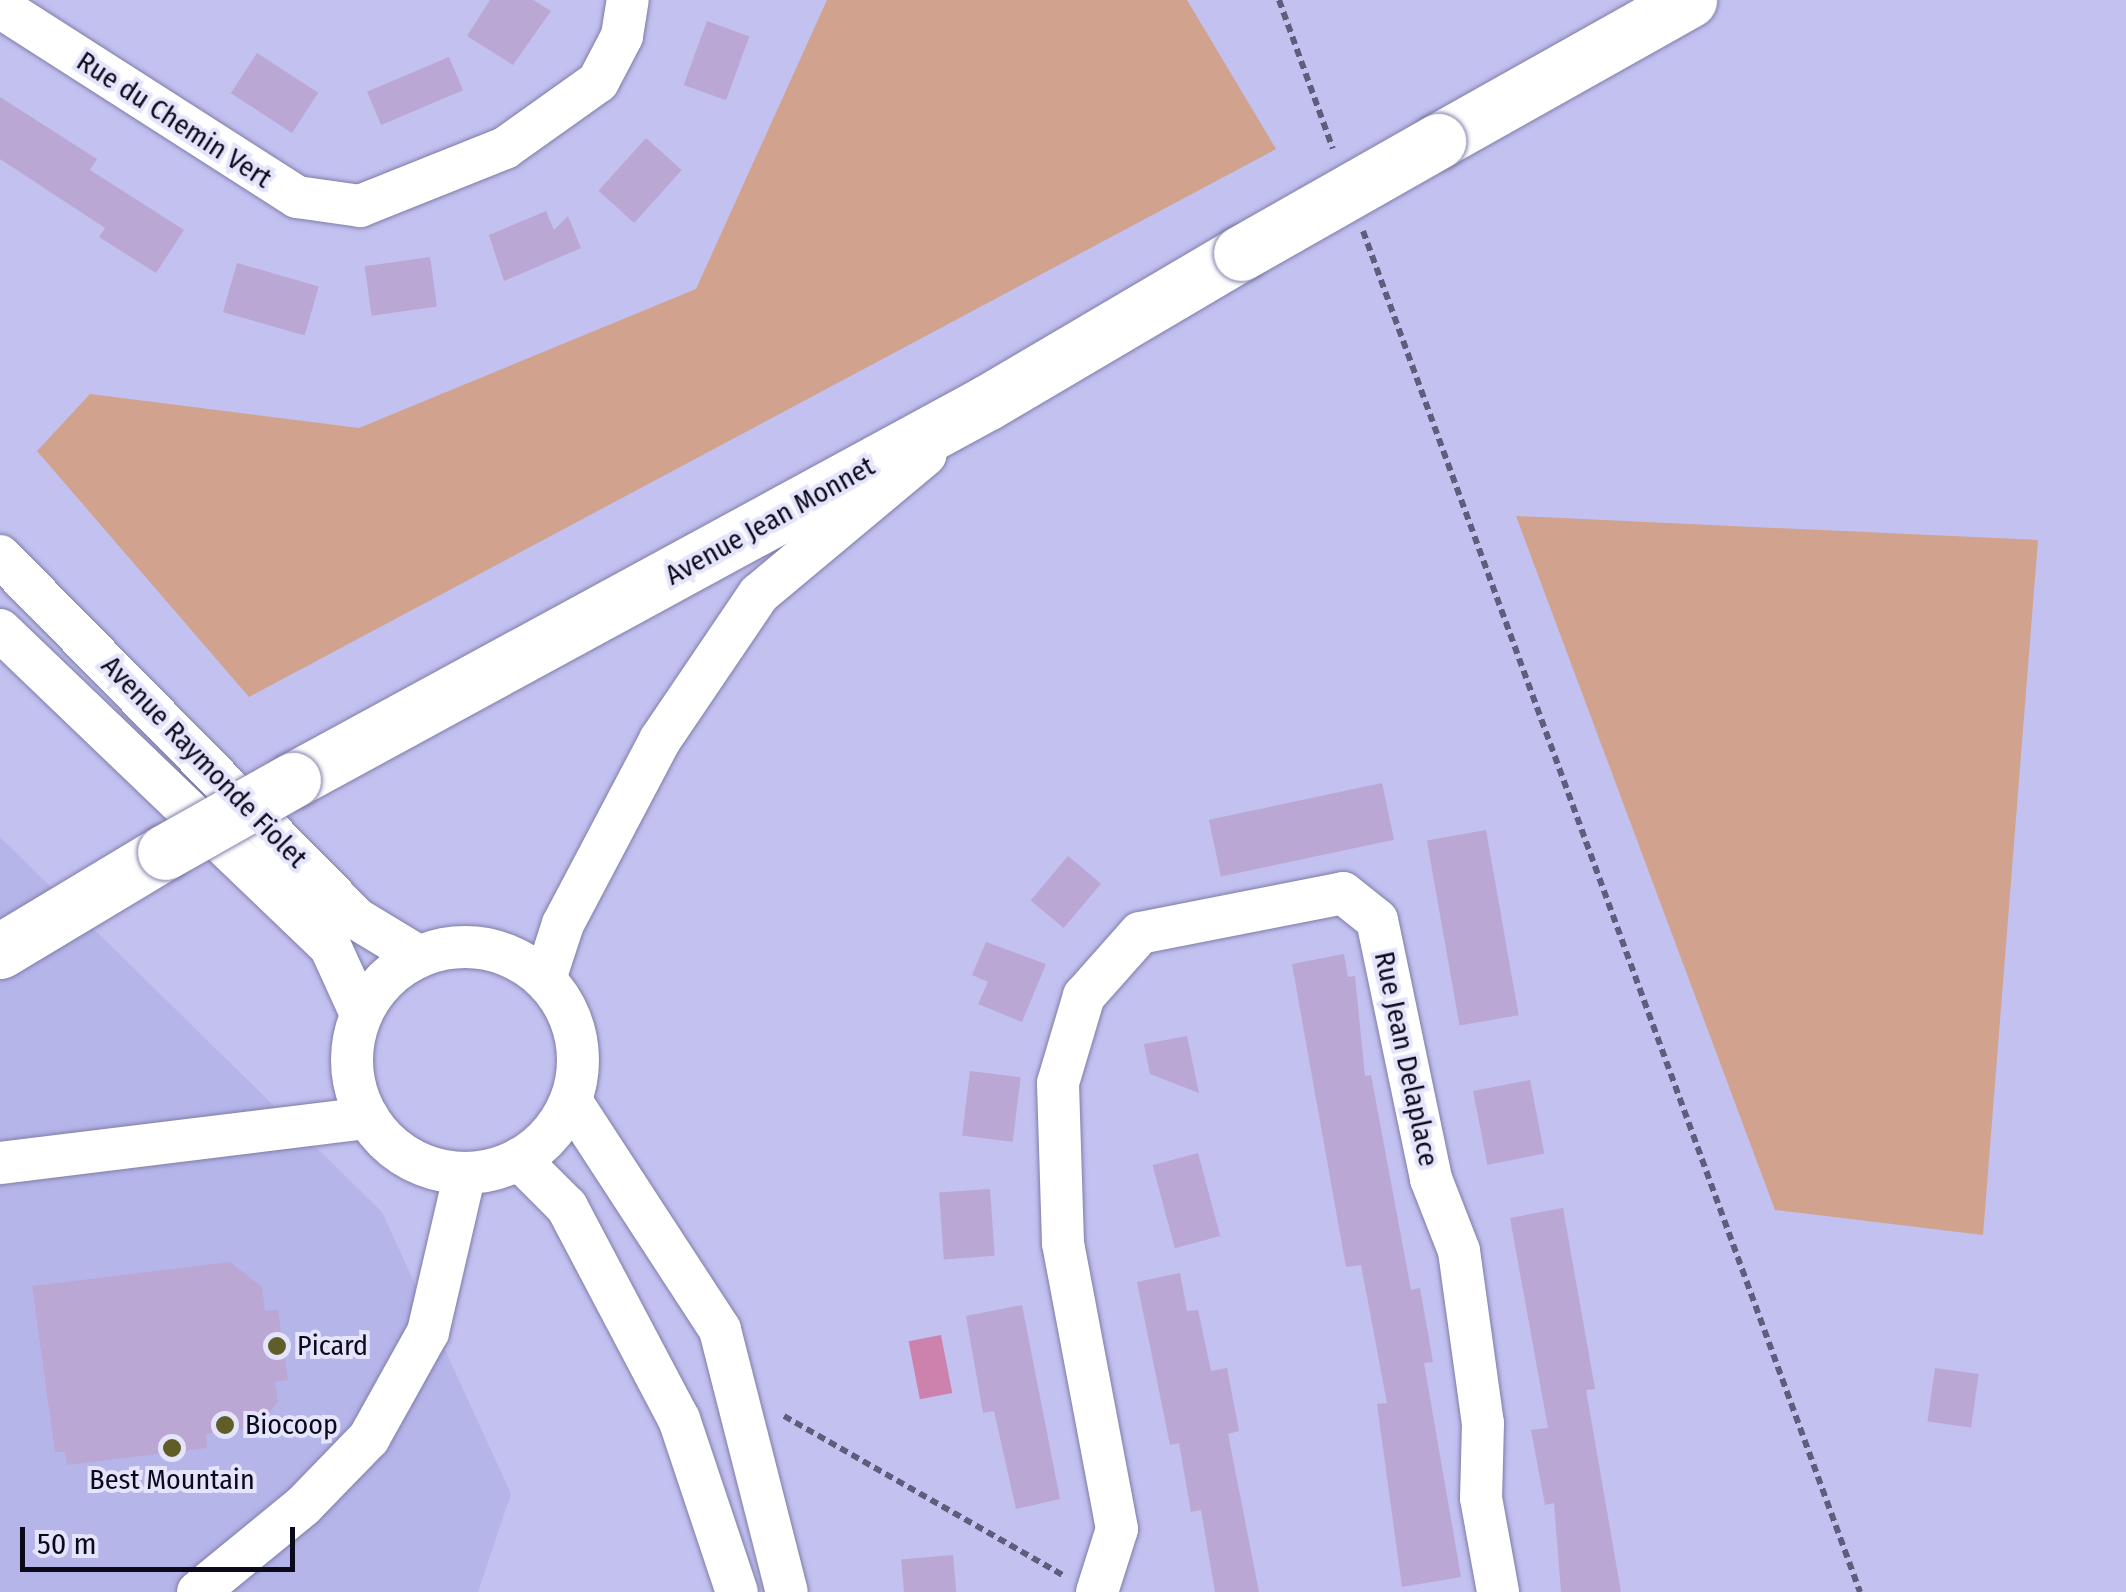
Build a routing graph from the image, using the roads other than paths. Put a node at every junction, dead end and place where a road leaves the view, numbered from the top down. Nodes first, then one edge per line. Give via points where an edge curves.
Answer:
1 (628, 0) edge
2 (1689, 0) edge
3 (0, 7) edge
4 (988, 402) junction
5 (0, 556) edge
6 (0, 585) edge
7 (0, 630) edge
8 (135, 692) junction
9 (165, 852) junction
10 (0, 924) edge
11 (0, 951) edge
12 (418, 956) junction
13 (546, 979) junction
14 (361, 1014) junction
15 (571, 1100) junction
16 (368, 1118) junction
17 (520, 1159) junction
18 (0, 1163) edge
19 (464, 1173) junction
20 (1086, 1587) edge
21 (198, 1592) edge
22 (737, 1592) edge
23 (788, 1592) edge
24 (1498, 1592) edge

1 - 3 street, Rue du Chemin Vert via 622,36 598,82 506,148 360,206 297,197
2 - 4 main road, Avenue Jean Monnet, bridge
4 - 9 main road, Avenue Jean Monnet, bridge
4 - 13 street via 759,594 660,740 564,924
5 - 8 street, Avenue Raymonde Fiolet
6 - 8 street via 70,649
7 - 14 street, Avenue Raymonde Fiolet via 330,946
8 - 12 street, Avenue Raymonde Fiolet via 356,918
9 - 10 street
9 - 11 main road
12 - 13 street via 485,948
12 - 14 street via 375,990
13 - 15 street via 577,1036
14 - 16 street via 352,1067
15 - 17 street via 542,1144
15 - 23 street via 720,1330
16 - 18 street
16 - 19 street via 409,1158
17 - 19 street
17 - 22 street via 567,1206 680,1419
19 - 21 street via 428,1332 369,1438 303,1506
20 - 24 street, Rue Jean Delaplace via 1117,1529 1063,1243 1058,1083 1084,996 1140,933 1343,893 1377,920 1431,1179 1459,1251 1482,1423 1480,1498

